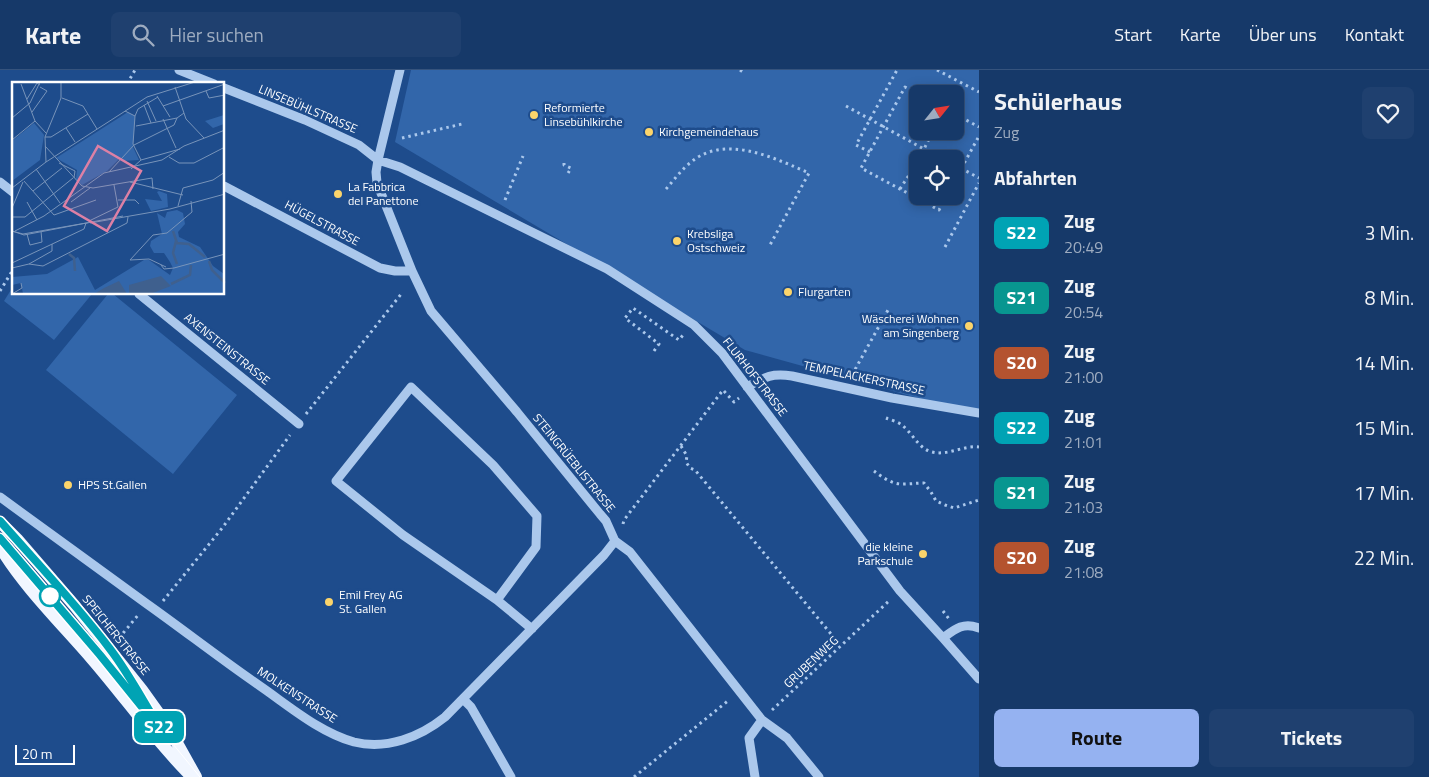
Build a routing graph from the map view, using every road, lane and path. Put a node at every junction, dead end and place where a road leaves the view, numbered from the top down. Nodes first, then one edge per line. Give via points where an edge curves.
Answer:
1 (135, 70) edge
2 (179, 70) edge
3 (400, 70) edge
4 (740, 70) edge
5 (744, 70) edge
6 (897, 70) edge
7 (937, 70) edge
8 (128, 82) edge
9 (209, 82) edge
10 (225, 88) edge
11 (909, 89) edge
12 (979, 92) edge
13 (846, 106) dead end
14 (870, 119) junction
15 (964, 119) edge
16 (462, 124) dead end
17 (882, 126) junction
18 (979, 127) edge
19 (979, 136) edge
20 (402, 138) dead end
21 (928, 140) edge
22 (924, 149) joint
23 (870, 152) junction
24 (523, 156) dead end
25 (378, 160) junction
26 (564, 163) dead end
27 (964, 164) edge
28 (964, 170) edge
29 (909, 175) edge
30 (567, 176) dead end
31 (979, 178) edge
32 (0, 182) edge
33 (979, 183) edge
34 (225, 187) edge
35 (666, 188) dead end
36 (900, 190) junction
37 (12, 191) edge
38 (909, 195) edge
39 (505, 200) dead end
40 (929, 205) edge
41 (942, 205) edge
42 (770, 245) dead end
43 (945, 247) dead end
44 (12, 271) edge
45 (412, 271) junction
46 (0, 291) edge
47 (402, 293) dead end
48 (140, 295) edge
49 (888, 310) dead end
50 (683, 335) dead end
51 (360, 345) dead end
52 (654, 351) dead end
53 (855, 368) dead end
54 (747, 386) junction
55 (734, 402) dead end
56 (979, 413) edge
57 (886, 418) dead end
58 (299, 424) dead end
59 (681, 446) junction
60 (979, 447) edge
61 (874, 471) dead end
62 (0, 497) edge
63 (979, 500) edge
64 (237, 508) dead end
65 (0, 522) edge
66 (616, 541) junction
67 (0, 547) edge
68 (170, 592) dead end
69 (892, 598) dead end
70 (497, 600) junction
71 (147, 604) junction
72 (979, 628) edge
73 (532, 629) junction
74 (943, 638) junction
75 (115, 642) dead end
76 (841, 646) junction
77 (979, 679) edge
78 (463, 699) junction
79 (719, 708) dead end
80 (762, 720) junction
81 (192, 777) edge
82 (196, 777) edge
83 (511, 777) edge
84 (634, 777) edge
85 (755, 777) edge
86 (819, 777) edge

1 - 8 path
2 - 9 street
3 - 25 street, STEINGRÜEBLISTRASSE
4 - 5 path
6 - 14 path
7 - 12 path
10 - 25 street, LINSEBÜHLSTRASSE via 359,145
11 - 17 path via 905,87
13 - 14 path
14 - 17 path
14 - 23 path via 856,145
15 - 18 path
16 - 20 path
17 - 22 path
17 - 23 path
19 - 27 path
21 - 22 path
23 - 36 path via 861,168
24 - 39 path
25 - 45 street, STEINGRÜEBLISTRASSE via 377,183
25 - 54 street, FLURHOFSTRASSE via 400,167 607,269 694,325 722,353
26 - 30 path via 571,168
28 - 31 path
29 - 36 path
32 - 37 street
33 - 43 path
34 - 45 street, HÜGELSTRASSE via 380,268
35 - 42 path via 690,162 707,153 726,149 774,158 809,173
36 - 38 path
40 - 41 path via 939,210
44 - 46 path
45 - 66 street, STEINGRÜEBLISTRASSE via 431,311 606,521
47 - 51 path
48 - 58 street, AXENSTEINSTRASSE
49 - 53 path
50 - 52 path via 679,340 633,308 625,318 659,344
54 - 56 street, TEMPELACKERSTRASSE via 777,374
54 - 74 street, FLURHOFSTRASSE via 900,591
55 - 59 path via 723,390
57 - 60 path via 903,426 921,446 932,452
59 - 66 path via 624,520
59 - 76 path via 690,468 695,470
61 - 63 path via 901,484 924,483 936,501 954,508
62 - 71 street, MOLKENSTRASSE
64 - 68 path
65 - 82 main road, SPEICHERSTRASSE via 74,605 142,690 167,725
66 - 73 street, MOLKENSTRASSE
66 - 80 street, STEINGRÜEBLISTRASSE via 630,552
67 - 81 main road via 29,586
69 - 76 path, GRUBENWEG
70 - 70 street via 403,535 336,481 411,387 493,465 537,516 536,547
70 - 73 street
71 - 75 path
71 - 78 street, MOLKENSTRASSE via 305,716 331,733 356,742 376,744 414,736 432,727
72 - 74 street via 958,626
73 - 78 street, MOLKENSTRASSE
74 - 77 street, FLURHOFSTRASSE
76 - 80 path, GRUBENWEG
78 - 83 street via 471,707
79 - 84 path
80 - 85 street via 749,738
80 - 86 street, STEINGRÜEBLISTRASSE via 787,738

